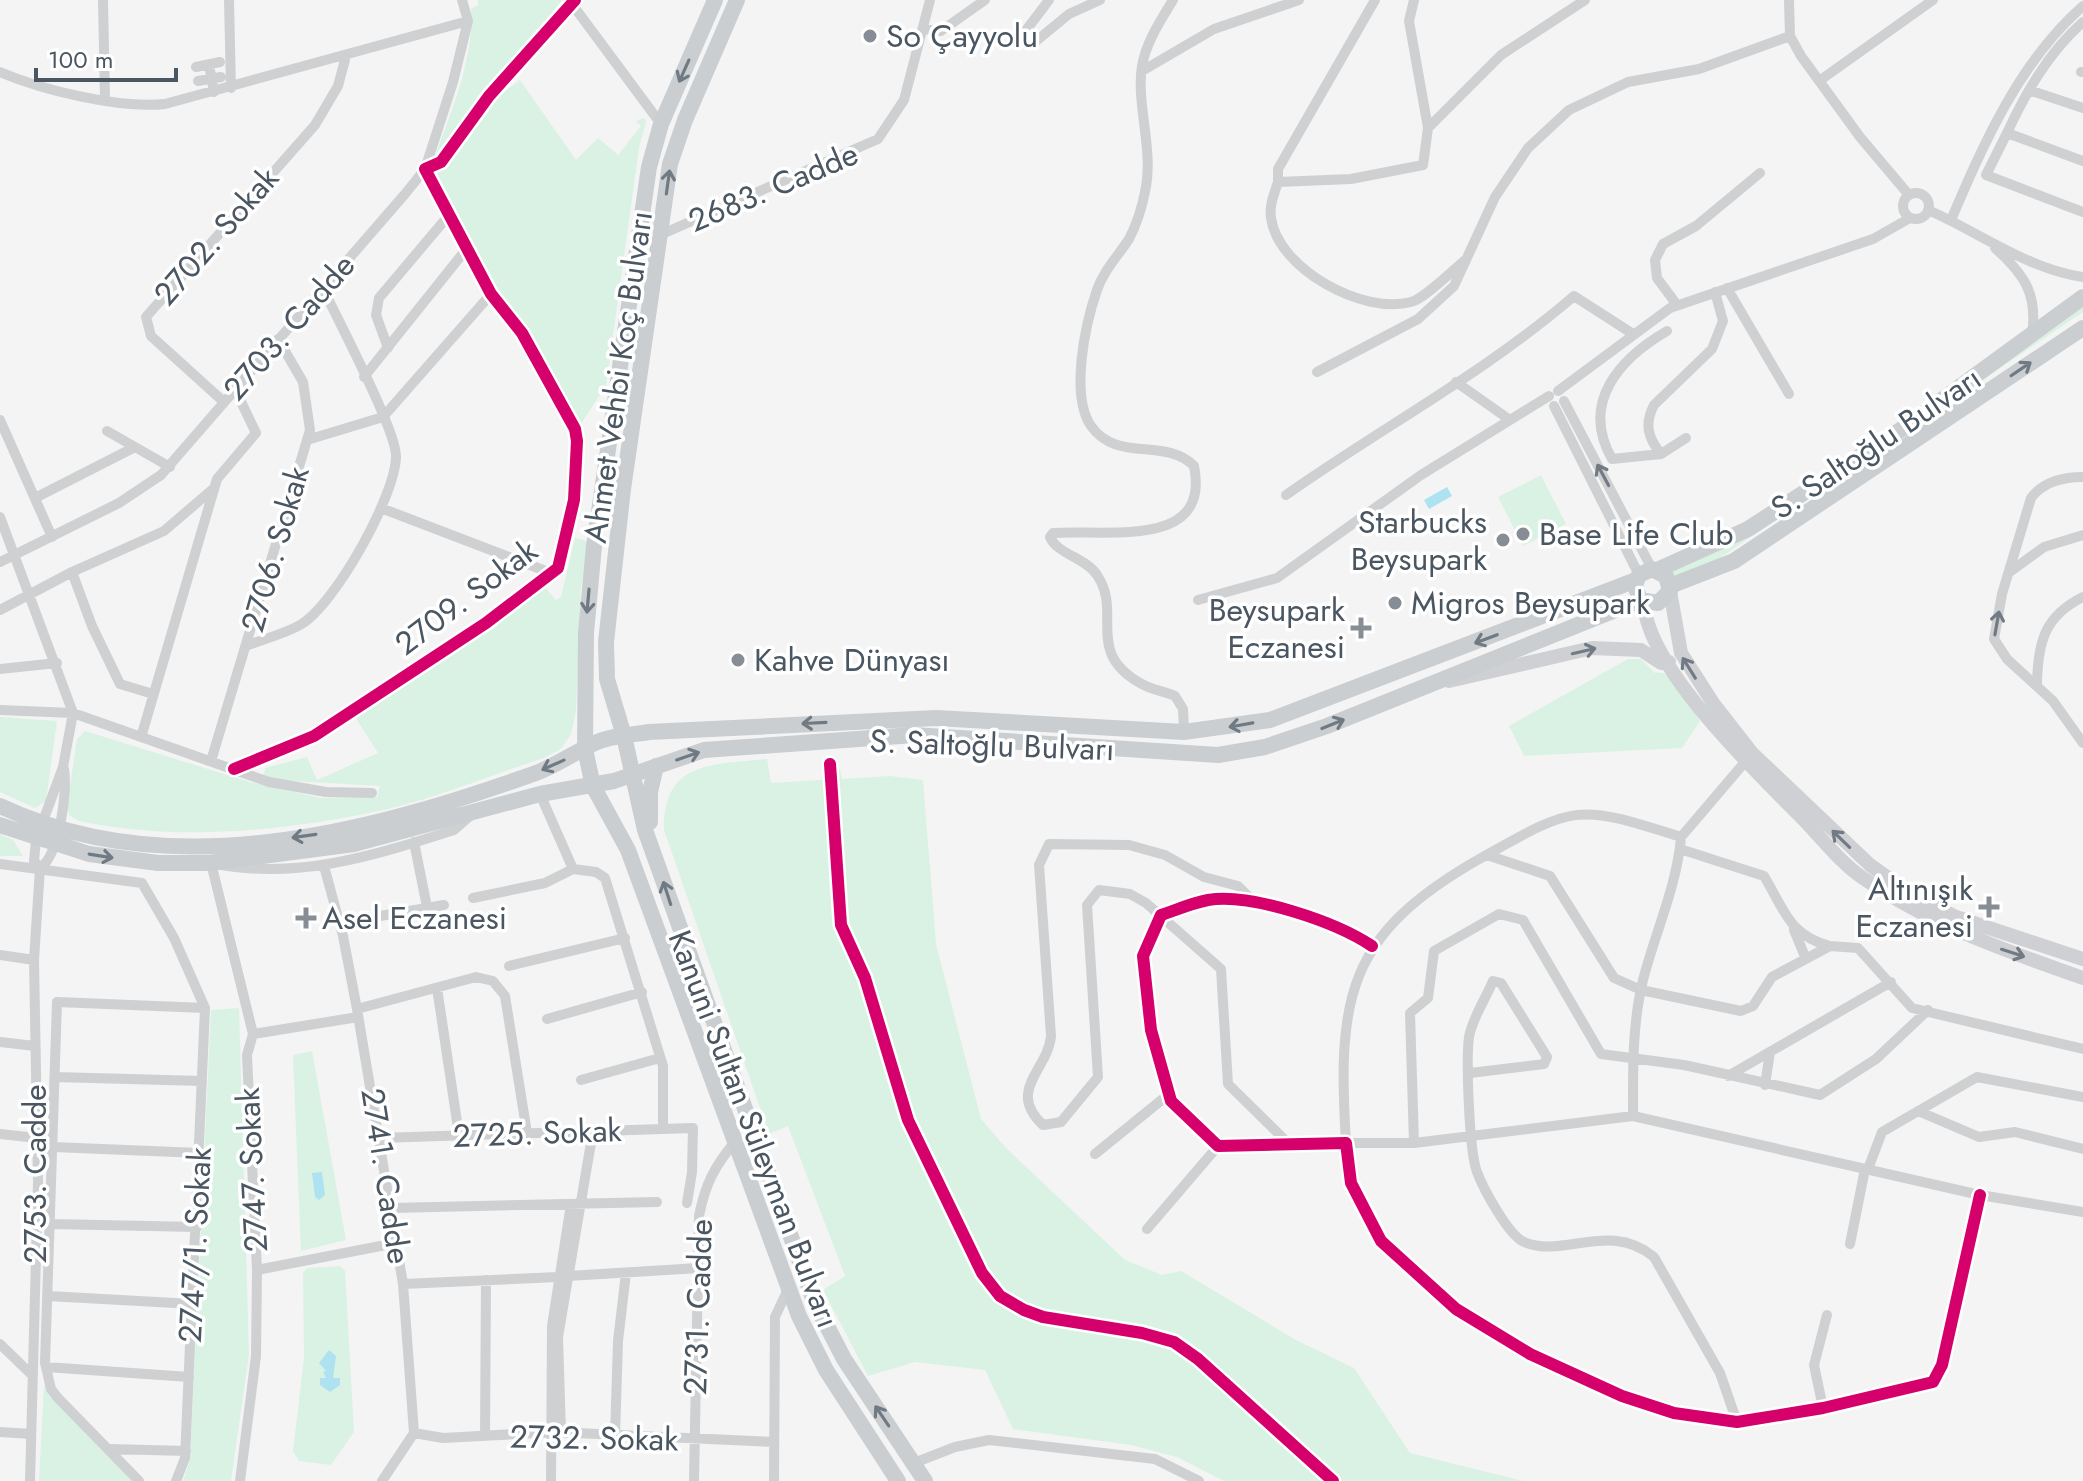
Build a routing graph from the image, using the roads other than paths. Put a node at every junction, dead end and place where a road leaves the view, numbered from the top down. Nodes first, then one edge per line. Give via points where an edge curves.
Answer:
1 (103, 0) edge
2 (229, 0) edge
3 (462, 0) edge
4 (715, 0) edge
5 (737, 0) edge
6 (930, 0) edge
7 (985, 0) edge
8 (1049, 0) edge
9 (1100, 0) edge
10 (1173, 0) edge
11 (1299, 0) edge
12 (1375, 0) edge
13 (1414, 0) edge
14 (1585, 0) edge
15 (1789, 0) edge
16 (1933, 0) edge
17 (574, 2) edge
18 (2083, 6) edge
19 (468, 21) junction
20 (2083, 22) edge
21 (923, 29) junction
22 (1790, 36) junction
23 (346, 56) junction
24 (196, 67) dead end
25 (1142, 71) junction
26 (0, 72) edge
27 (216, 78) junction
28 (198, 81) dead end
29 (1819, 81) junction
30 (231, 88) junction
31 (2029, 90) junction
32 (214, 92) junction
33 (105, 99) junction
34 (2083, 108) edge
35 (661, 124) junction
36 (1428, 128) junction
37 (2007, 133) junction
38 (2083, 161) edge
39 (425, 169) junction
40 (1760, 173) dead end
41 (1278, 182) junction
42 (1909, 195) junction
43 (1928, 210) junction
44 (2083, 212) edge
45 (449, 215) junction
46 (1910, 218) junction
47 (1951, 220) junction
48 (660, 235) junction
49 (1985, 239) junction
50 (468, 247) junction
51 (1466, 260) junction
52 (2083, 277) edge
53 (323, 288) junction
54 (1727, 288) junction
55 (1715, 292) junction
56 (491, 294) junction
57 (2083, 297) edge
58 (1677, 305) junction
59 (2083, 328) edge
60 (1667, 331) dead end
61 (1633, 334) junction
62 (2032, 335) junction
63 (278, 339) junction
64 (388, 348) junction
65 (1317, 372) dead end
66 (364, 377) junction
67 (1456, 382) junction
68 (235, 389) junction
69 (1789, 394) dead end
70 (1556, 398) junction
71 (224, 402) junction
72 (383, 417) junction
73 (0, 420) edge
74 (1510, 420) junction
75 (107, 431) dead end
76 (1686, 438) dead end
77 (307, 440) junction
78 (135, 447) junction
79 (1661, 454) junction
80 (170, 467) junction
81 (2083, 477) edge
82 (214, 488) junction
83 (1286, 495) dead end
84 (35, 498) junction
85 (1617, 502) junction
86 (381, 508) junction
87 (1606, 508) junction
88 (0, 517) edge
89 (2083, 535) edge
90 (52, 537) junction
91 (16, 556) junction
92 (0, 562) edge
93 (72, 572) junction
94 (551, 573) junction
95 (2009, 573) junction
96 (1646, 574) junction
97 (1670, 589) junction
98 (32, 595) junction
99 (2083, 597) edge
100 (1198, 600) dead end
101 (1642, 601) junction
102 (0, 610) edge
103 (248, 645) junction
104 (1669, 662) junction
105 (57, 663) junction
106 (0, 669) edge
107 (2037, 683) junction
108 (1425, 685) junction
109 (153, 694) junction
110 (0, 710) edge
111 (73, 713) junction
112 (1184, 732) junction
113 (142, 734) junction
114 (624, 736) junction
115 (2083, 743) edge
116 (585, 749) junction
117 (629, 757) joint
118 (1749, 757) junction
119 (211, 761) junction
120 (656, 766) junction
121 (63, 767) junction
122 (588, 767) joint
123 (234, 769) junction
124 (633, 776) junction
125 (593, 786) junction
126 (372, 793) dead end
127 (540, 794) junction
128 (0, 806) edge
129 (471, 815) junction
130 (0, 825) edge
131 (48, 835) junction
132 (1681, 837) junction
133 (414, 842) junction
134 (651, 848) junction
135 (1680, 849) junction
136 (1487, 855) junction
137 (211, 863) junction
138 (0, 864) edge
139 (324, 866) junction
140 (40, 868) junction
141 (573, 869) junction
142 (473, 898) dead end
143 (444, 905) dead end
144 (1257, 905) junction
145 (427, 907) junction
146 (1161, 915) junction
147 (339, 923) junction
148 (1794, 928) junction
149 (625, 938) junction
150 (1372, 946) junction
151 (1830, 946) junction
152 (0, 955) edge
153 (1806, 959) junction
154 (2083, 959) edge
155 (34, 960) junction
156 (509, 966) dead end
157 (2083, 978) edge
158 (1891, 982) junction
159 (437, 988) junction
160 (1641, 990) junction
161 (642, 992) junction
162 (205, 1008) junction
163 (1928, 1010) junction
164 (358, 1013) junction
165 (547, 1019) dead end
166 (253, 1034) junction
167 (0, 1042) edge
168 (35, 1046) junction
169 (2083, 1049) edge
170 (1770, 1052) junction
171 (660, 1058) junction
172 (1633, 1059) junction
173 (1470, 1073) junction
174 (1728, 1076) junction
175 (55, 1077) junction
176 (581, 1080) dead end
177 (202, 1081) junction
178 (1765, 1085) junction
179 (1169, 1094) junction
180 (2083, 1097) edge
181 (1918, 1111) junction
182 (1633, 1116) junction
183 (663, 1128) junction
184 (593, 1131) junction
185 (527, 1133) junction
186 (0, 1134) edge
187 (459, 1135) junction
188 (1472, 1136) junction
189 (37, 1138) junction
190 (380, 1138) junction
191 (734, 1143) junction
192 (1346, 1143) junction
193 (1414, 1143) junction
194 (1289, 1144) junction
195 (1218, 1146) junction
196 (53, 1147) junction
197 (2083, 1149) edge
198 (200, 1153) junction
199 (1095, 1154) dead end
200 (1867, 1169) junction
201 (1980, 1195) junction
202 (657, 1202) dead end
203 (687, 1203) dead end
204 (576, 1204) junction
205 (392, 1208) junction
206 (2083, 1212) edge
207 (51, 1224) junction
208 (197, 1227) junction
209 (1147, 1229) dead end
210 (396, 1243) junction
211 (1850, 1244) dead end
212 (699, 1268) junction
213 (257, 1270) junction
214 (626, 1273) junction
215 (563, 1277) junction
216 (486, 1280) junction
217 (403, 1284) junction
218 (788, 1289) junction
219 (48, 1296) junction
220 (193, 1304) junction
221 (1827, 1315) dead end
222 (0, 1344) edge
223 (46, 1367) junction
224 (32, 1375) junction
225 (189, 1377) junction
226 (1823, 1408) junction
227 (1737, 1422) junction
228 (0, 1432) edge
229 (558, 1432) junction
230 (414, 1433) junction
231 (31, 1434) junction
232 (485, 1436) junction
233 (615, 1436) junction
234 (693, 1440) junction
235 (774, 1442) junction
236 (110, 1449) junction
237 (186, 1451) junction
238 (914, 1463) junction
239 (30, 1481) edge
240 (139, 1481) edge
241 (176, 1481) edge
242 (240, 1481) edge
243 (382, 1481) edge
244 (551, 1481) edge
245 (694, 1481) edge
246 (774, 1481) edge
247 (898, 1481) edge
248 (925, 1481) edge
249 (1199, 1481) edge

1 - 33 street
2 - 30 street
3 - 19 street
4 -> 35 main road, Ahmet Vehbi Koç Bulvarı
48 -> 5 main road, Ahmet Vehbi Koç Bulvarı via 674,151
6 - 21 street, 2683. Cadde
7 - 21 street via 941,31
8 - 9 street via 1024,33 1028,42
10 - 25 street via 1146,50
11 - 25 street via 1214,29
12 - 41 street via 1278,169
13 - 36 street via 1409,21
14 - 36 street via 1501,55
15 - 22 street
16 - 29 street
17 - 35 street
17 - 39 street via 489,96 441,162
18 - 47 street via 2035,57 1984,144
19 - 23 street
19 - 39 street, 2703. Cadde
20 - 31 street via 2060,42
21 - 48 street, 2683. Cadde via 904,100 878,139
22 - 29 street
22 - 51 street via 1699,69 1628,82 1569,110 1528,148 1495,197
23 - 30 street
23 - 71 street, 2702. Sokak via 338,86 315,125 146,317 151,336
24 - 27 street via 215,63
25 - 112 street via 1146,184 1129,238 1097,291 1080,371 1080,401 1103,441 1177,453 1194,466 1198,488 1192,508 1172,524 1050,537 1098,576 1104,588 1105,639 1113,657 1123,672 1144,686 1175,696 1183,709
26 - 33 street
27 - 28 street
27 - 32 street
29 - 42 street
30 - 32 street
31 - 34 street
31 - 37 street
32 - 33 street via 154,105
35 -> 116 main road, Ahmet Vehbi Koç Bulvarı via 641,215 590,577
36 - 41 street via 1423,165 1351,179
37 - 38 street
37 - 44 street via 1986,175
39 - 45 street, 2709. Sokak
39 - 53 street, 2703. Cadde
40 - 58 street via 1696,226 1663,244 1655,260 1657,278
41 - 51 street via 1271,207 1276,234 1328,289 1368,303 1412,302
42 - 43 street via 1922,194
42 - 46 street via 1903,209
43 - 46 street
43 - 47 street
45 - 50 street, 2709. Sokak
45 - 64 street via 379,298 376,315
46 - 54 street via 1873,239
47 - 49 street
48 - 114 main road, Ahmet Vehbi Koç Bulvarı via 606,642 608,689
49 - 52 street via 2061,274
49 - 62 street via 2029,285
50 - 56 street, 2709. Sokak
50 - 64 street
51 - 65 street via 1454,286 1418,319
53 - 63 street, 2703. Cadde
53 - 66 street
54 - 55 street
54 - 69 street
55 - 58 street
55 - 79 street via 1723,321 1712,349 1648,417 1648,435
56 - 72 street
56 - 94 street, 2709. Sokak via 522,333 575,429 574,500 558,568
57 - 62 main road, S. Saltoğlu Bulvarı
58 - 61 street
97 -> 59 main road, S. Saltoğlu Bulvarı via 1734,561
60 - 79 street via 1637,348 1613,375 1602,403 1601,440 1612,459
61 - 67 street via 1574,296 1520,343
61 - 70 street
62 - 96 main road, S. Saltoğlu Bulvarı via 1902,429 1748,529
63 - 68 street, 2703. Cadde
63 - 77 street, 2706. Sokak via 303,382
64 - 66 street
66 - 72 street
67 - 74 street
67 - 83 street
68 - 71 street, 2703. Cadde
68 - 82 street via 256,433
70 - 74 street
85 -> 70 street
70 - 87 street
71 - 80 street, 2703. Cadde
72 - 77 street
72 - 86 street via 397,457
73 - 84 street
74 - 100 street via 1421,475 1277,578
75 - 78 street
76 - 79 street
77 - 103 street, 2706. Sokak
78 - 80 street
78 - 84 street
80 - 90 street, 2703. Cadde via 130,497
81 - 95 street via 2056,481 2031,498
82 - 93 street via 164,531
82 - 109 street
84 - 90 street
85 - 87 street
85 - 96 street
86 - 94 street
86 - 103 street via 345,575 302,625
87 - 96 street
88 - 91 street
89 - 95 street via 2044,547
90 - 91 street, 2703. Cadde
91 - 92 street, 2703. Cadde
91 - 98 street
93 - 98 street
93 - 109 street via 120,684
94 - 123 street, 2709. Sokak via 486,623 314,736
107 -> 95 street via 2007,659 1994,639
96 - 97 main road via 1666,576
96 - 101 main road via 1636,591
96 -> 112 main road, S. Saltoğlu Bulvarı via 1270,720
97 - 101 main road, S. Saltoğlu Bulvarı via 1658,603
118 -> 97 street via 1683,659
98 - 102 street
98 - 105 street
99 - 107 street via 2056,614 2046,628
101 - 104 street
101 - 108 main road, S. Saltoğlu Bulvarı
103 - 119 street, 2706. Sokak
108 -> 104 street via 1592,648 1641,650 1661,663
104 - 118 street
105 - 106 street
105 - 111 street
107 - 115 street
120 -> 108 main road, S. Saltoğlu Bulvarı via 704,750 914,735 1218,755 1315,731
109 - 113 street
110 - 111 street
111 - 113 street
111 - 121 street
112 -> 114 main road, S. Saltoğlu Bulvarı via 936,718
113 - 119 street
114 - 116 main road, S. Saltoğlu Bulvarı
114 - 117 main road, Ahmet Vehbi Koç Bulvarı
116 - 122 main road, Ahmet Vehbi Koç Bulvarı
116 -> 131 main road, S. Saltoğlu Bulvarı via 537,772 395,817 318,834 174,847
117 - 124 main road, Kanuni Sultan Süleyman Bulvarı
118 - 132 street
154 -> 118 street via 1956,917 1900,887
118 -> 157 street via 1860,876 1962,935
119 - 123 street
120 - 124 main road, S. Saltoğlu Bulvarı
120 - 134 main road via 649,808
121 - 131 street
121 - 131 street
122 - 125 main road, Kanuni Sultan Süleyman Bulvarı
123 - 126 street via 298,789
124 - 125 main road, S. Saltoğlu Bulvarı
124 - 134 main road, Kanuni Sultan Süleyman Bulvarı
125 - 127 main road, S. Saltoğlu Bulvarı
125 - 191 main road, Kanuni Sultan Süleyman Bulvarı via 628,850
127 - 129 main road, S. Saltoğlu Bulvarı
127 - 141 street
128 - 131 main road, S. Saltoğlu Bulvarı
129 - 133 street via 454,830
129 - 137 main road, S. Saltoğlu Bulvarı via 343,846
130 - 131 main road, S. Saltoğlu Bulvarı
131 -> 137 main road, S. Saltoğlu Bulvarı via 141,862
131 - 140 street via 47,863
131 - 140 street via 33,857
132 - 135 street
132 - 136 street via 1607,814 1578,813 1550,820
133 - 139 street
133 - 145 street
238 -> 134 main road, Kanuni Sultan Süleyman Bulvarı via 844,1359 814,1301
135 - 148 street via 1764,876
135 - 160 street
136 - 150 street via 1410,904
136 - 160 street via 1550,876 1614,978
137 - 139 street via 251,872
137 - 166 street, 2747. Sokak
138 - 140 street
139 - 147 street, 2741. Cadde
140 - 155 street, 2753. Cadde
140 - 162 street via 142,883
141 - 142 street via 545,883
141 - 149 street via 605,878
143 - 145 street
144 - 146 street via 1210,900
144 - 146 street via 1238,886 1204,877 1165,855 1129,845 1049,844 1039,865 1051,1036 1049,1052 1033,1071 1028,1099 1030,1113 1043,1125 1061,1122 1098,1077 1087,905 1099,890 1130,894
144 - 150 street via 1347,929
145 - 147 street
146 - 179 street via 1143,956 1151,1030
146 - 194 street via 1221,969 1228,1084
147 - 164 street, 2741. Cadde
148 - 151 street via 1811,941
148 - 153 street
149 - 156 street
149 - 161 street
150 - 192 street via 1348,1008
151 - 153 street
151 - 158 street via 1858,948
152 - 155 street
153 - 160 street via 1772,977 1753,1006 1741,1011
155 - 168 street, 2753. Cadde
158 - 163 street via 1912,1008
158 - 170 street
159 - 164 street
159 - 185 street via 476,977 493,981 505,996
159 - 187 street
160 - 172 street
161 - 165 street
161 - 171 street
162 - 175 street via 57,1002
162 - 177 street, 2747/1. Sokak
163 - 169 street
163 - 178 street via 1876,1059 1820,1095
164 - 166 street
164 - 190 street, 2741. Cadde
166 - 213 street, 2747. Sokak via 247,1055
167 - 168 street
168 - 189 street, 2753. Cadde
170 - 174 street
170 - 178 street
171 - 176 street
171 - 183 street
172 - 174 street
172 - 182 street
172 - 193 street via 1601,1054 1523,920 1499,914 1434,951 1428,998 1410,1013
173 - 173 street via 1469,1036 1493,981 1501,983 1547,1057 1544,1064
173 - 188 street
174 - 178 street
175 - 177 street
175 - 196 street
177 - 198 street, 2747/1. Sokak
179 - 195 street
179 - 199 street
180 - 181 street via 1977,1077
181 - 197 street via 1979,1137 2015,1132
181 - 200 street via 1882,1132
182 - 188 street
182 - 200 street
183 - 184 street, 2725. Sokak
183 - 203 street, 2725. Sokak via 693,1128
184 - 185 street, 2725. Sokak
184 - 204 street
185 - 187 street, 2725. Sokak
186 - 189 street
187 - 190 street, 2725. Sokak
188 - 193 street
188 - 227 street via 1476,1170 1513,1233 1525,1242 1610,1240 1638,1244 1654,1257 1720,1373
189 - 224 street, 2753. Cadde
190 - 205 street, 2741. Cadde
191 - 212 street, 2731. Cadde via 705,1186
191 - 218 main road, Kanuni Sultan Süleyman Bulvarı
192 - 193 street
192 - 194 street
192 - 227 street via 1351,1183 1381,1241 1456,1309 1530,1354 1622,1396 1674,1413
194 - 195 street
195 - 209 street
196 - 198 street
196 - 207 street
198 - 208 street, 2747/1. Sokak
200 - 201 street
200 - 211 street
201 - 206 street
201 - 226 street via 1942,1365 1933,1382
202 - 204 street
204 - 205 street
204 - 215 street
205 - 210 street, 2741. Cadde
207 - 208 street
207 - 219 street
208 - 220 street, 2747/1. Sokak
210 - 213 street
210 - 217 street, 2741. Cadde
212 - 214 street
212 - 234 street, 2731. Cadde
213 - 242 street, 2747. Sokak via 256,1356
214 - 215 street
214 - 233 street
215 - 216 street
215 - 229 street via 552,1335
216 - 217 street
216 - 232 street
217 - 230 street, 2741. Cadde
218 - 235 street via 775,1317
218 - 247 main road, Kanuni Sultan Süleyman Bulvarı via 826,1370
219 - 220 street
219 - 223 street
220 - 225 street, 2747/1. Sokak
221 - 226 street via 1814,1365
222 - 224 street
223 - 225 street
223 - 236 street via 51,1389
224 - 231 street, 2753. Cadde
225 - 237 street, 2747/1. Sokak
226 - 227 street
228 - 231 street
229 - 232 street, 2732. Sokak
229 - 233 street, 2732. Sokak
229 - 244 street
230 - 232 street, 2732. Sokak
230 - 243 street
231 - 239 street, 2753. Cadde
233 - 234 street, 2732. Sokak
234 - 235 street, 2732. Sokak
234 - 245 street, 2731. Cadde
235 - 246 street
236 - 237 street
236 - 240 street
237 - 241 street, 2747/1. Sokak
238 - 248 main road, Kanuni Sultan Süleyman Bulvarı
238 - 249 street via 989,1440 1155,1459

